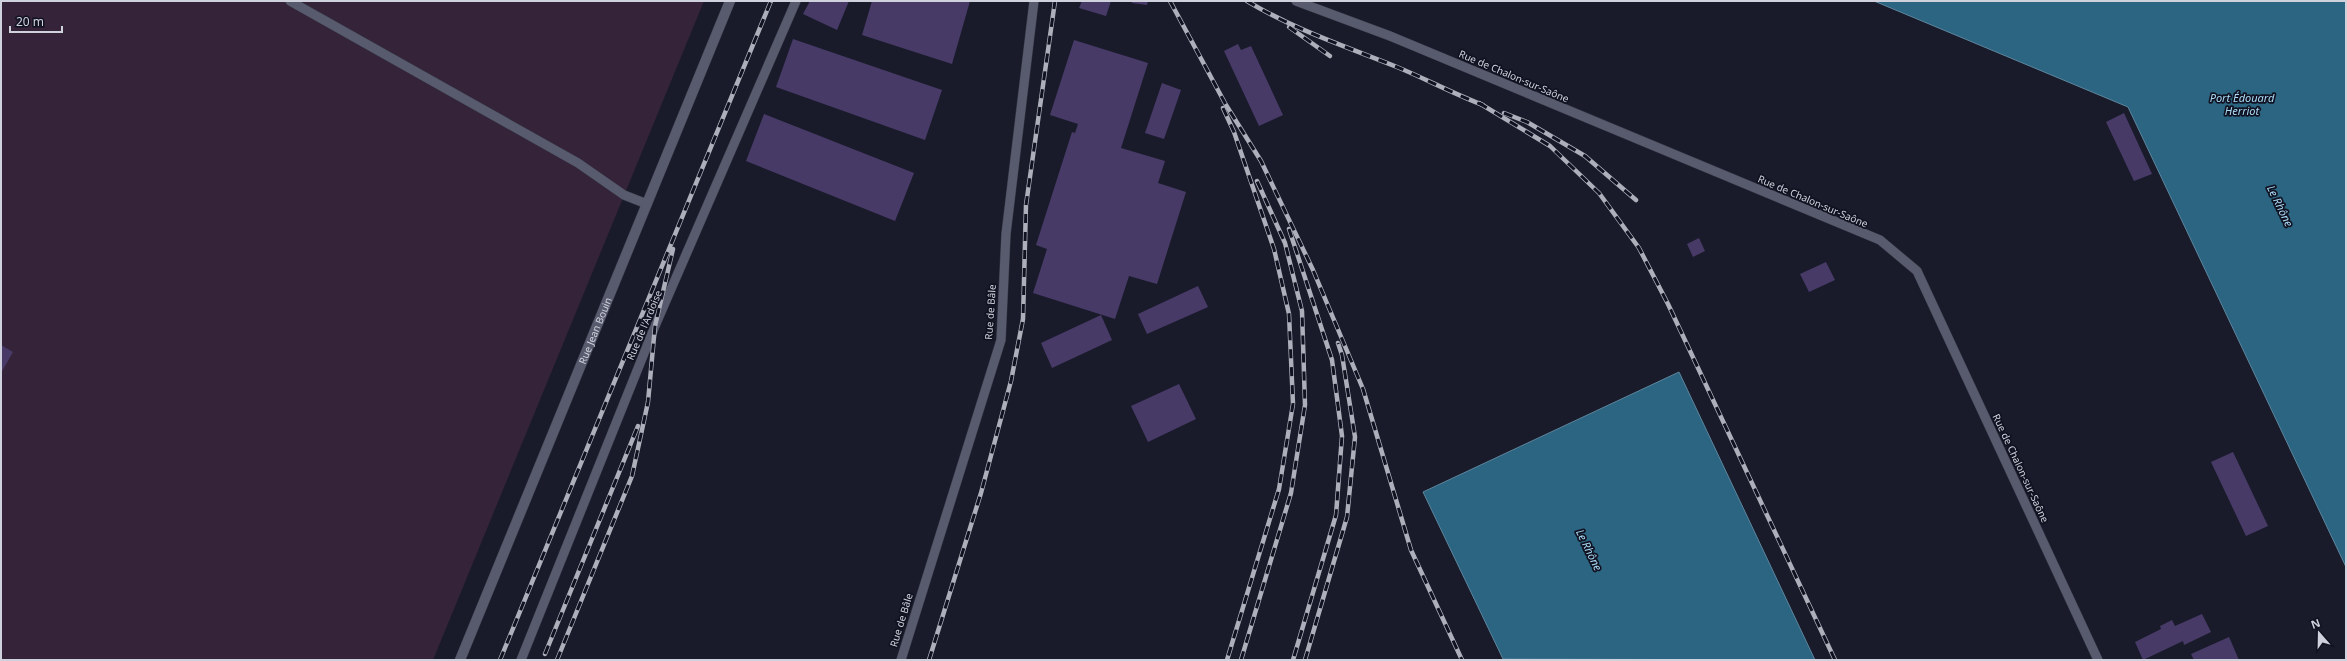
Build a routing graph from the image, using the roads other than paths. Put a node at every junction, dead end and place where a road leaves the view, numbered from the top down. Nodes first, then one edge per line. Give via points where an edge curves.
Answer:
1 (290, 1) edge
2 (730, 1) edge
3 (796, 1) edge
4 (1034, 1) edge
5 (1296, 1) edge
6 (647, 204) junction
7 (460, 660) edge
8 (522, 660) edge
9 (901, 660) edge
10 (2098, 660) edge

1 - 6 lane via 578,163 624,195
2 - 6 street, Rue Jean Bouin
3 - 8 lane, Rue de l'Ardoise via 655,326
4 - 9 lane, Rue de Bâle via 1006,234 1001,340
5 - 10 lane, Rue de Chalon-sur-Saône via 1390,36 1880,240 1917,271
6 - 7 street, Rue Jean Bouin

